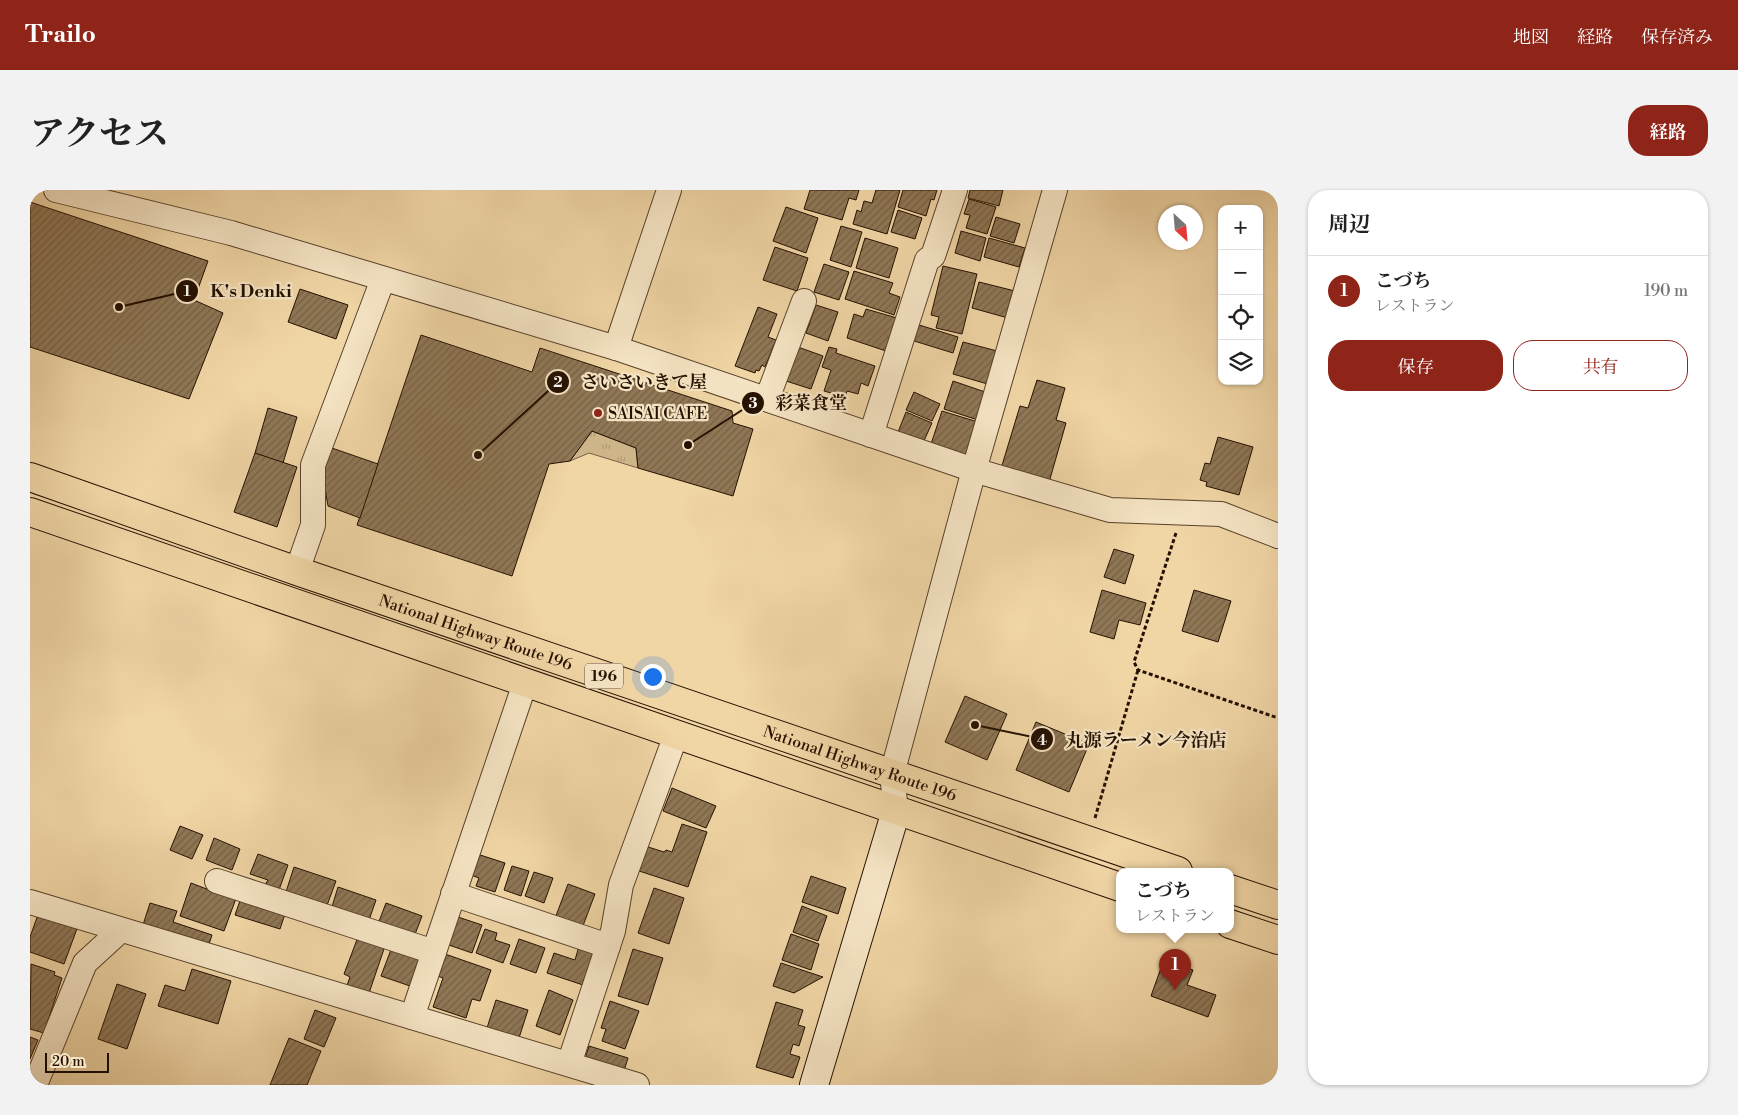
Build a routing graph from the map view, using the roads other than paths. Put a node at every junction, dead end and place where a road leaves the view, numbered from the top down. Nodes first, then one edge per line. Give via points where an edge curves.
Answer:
1 (56, 190) edge
2 (669, 190) edge
3 (955, 190) edge
4 (1055, 190) edge
5 (383, 279) junction
6 (804, 301) dead end
7 (616, 348) junction
8 (767, 400) junction
9 (871, 435) junction
10 (974, 470) junction
11 (30, 477) edge
12 (30, 512) edge
13 (1278, 536) edge
14 (297, 571) junction
15 (525, 683) junction
16 (676, 736) junction
17 (892, 774) junction
18 (896, 811) junction
19 (1169, 868) edge
20 (217, 881) dead end
21 (1116, 886) edge
22 (1234, 890) edge
23 (454, 894) junction
24 (30, 902) edge
25 (1278, 905) edge
26 (1234, 925) edge
27 (121, 930) junction
28 (1278, 940) edge
29 (608, 946) junction
30 (434, 952) junction
31 (412, 1017) junction
32 (568, 1064) junction
33 (35, 1085) edge
34 (637, 1085) edge
35 (814, 1085) edge

1 - 5 street via 231,233
2 - 7 street
3 - 9 street via 933,256 926,260
4 - 10 street
5 - 7 street
5 - 14 street via 313,465 313,525
6 - 8 street
7 - 8 street
8 - 9 street
9 - 10 street
10 - 13 street via 1110,510 1221,514
10 - 17 street
11 - 14 highway, National Highway Route 196 / 196
12 - 15 highway, National Highway Route 196 / 196
14 - 17 highway, National Highway Route 196 / 196
15 - 16 highway, National Highway Route 196 / 196
15 - 23 street
16 - 18 highway, National Highway Route 196 / 196
16 - 29 street via 621,885
17 - 18 street
17 - 19 highway, National Highway Route 196 / 196
18 - 21 highway, National Highway Route 196 / 196
18 - 35 street
20 - 30 street
22 - 25 highway
23 - 29 street
23 - 30 street
24 - 27 street
26 - 28 highway
27 - 31 street
27 - 33 street via 85,963
29 - 32 street
30 - 31 street
31 - 32 street
32 - 34 street

